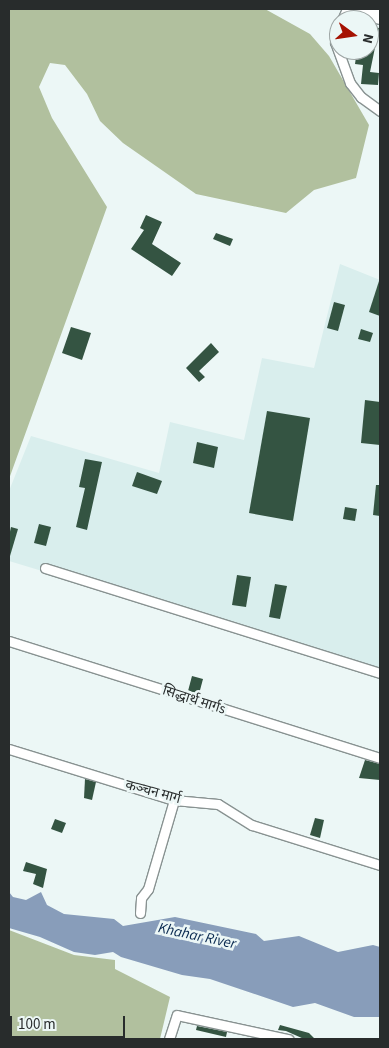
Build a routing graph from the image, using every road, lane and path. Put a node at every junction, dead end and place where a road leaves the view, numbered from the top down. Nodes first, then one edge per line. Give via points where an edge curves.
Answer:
1 (354, 9) edge
2 (380, 16) edge
3 (342, 60) edge
4 (380, 111) edge
5 (45, 568) dead end
6 (9, 641) edge
7 (380, 673) edge
8 (9, 749) edge
9 (380, 758) edge
10 (174, 800) junction
11 (380, 865) edge
12 (140, 913) dead end
13 (169, 1039) edge
14 (288, 1039) edge

1 - 2 highway
3 - 4 street via 350,83 361,97
5 - 7 street
6 - 9 street, सिद्धार्थ मार्गs
8 - 10 street, कञ्चन मार्ग
10 - 11 street, कञ्चन मार्ग via 218,804 252,825
10 - 12 street
13 - 14 street via 177,1015

